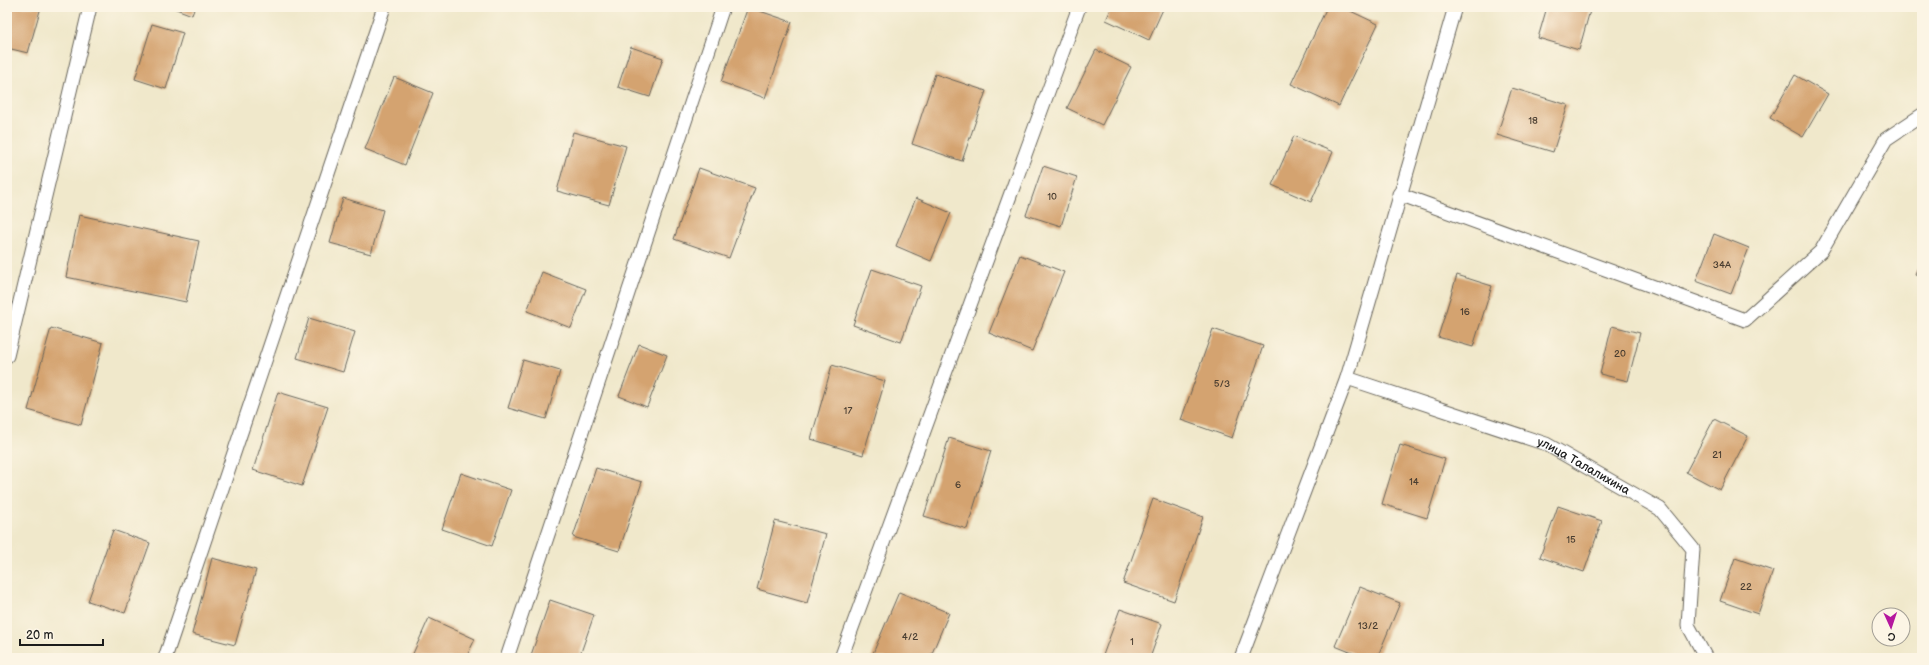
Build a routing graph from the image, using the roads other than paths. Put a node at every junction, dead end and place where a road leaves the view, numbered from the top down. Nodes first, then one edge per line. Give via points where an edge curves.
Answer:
1 (90, 7) edge
2 (384, 7) edge
3 (724, 7) edge
4 (1080, 7) edge
5 (1455, 7) edge
6 (1922, 115) edge
7 (1399, 194) junction
8 (7, 356) edge
9 (1347, 378) junction
10 (165, 658) edge
11 (507, 658) edge
12 (841, 658) edge
13 (1241, 658) edge
14 (1706, 658) edge

1 - 8 lane
2 - 10 lane
3 - 11 lane
4 - 12 lane
5 - 7 lane
6 - 7 lane via 1886,139 1821,251 1746,320
7 - 9 lane
9 - 13 lane
9 - 14 lane, улица Талалихина via 1546,444 1660,509 1693,549 1688,625

